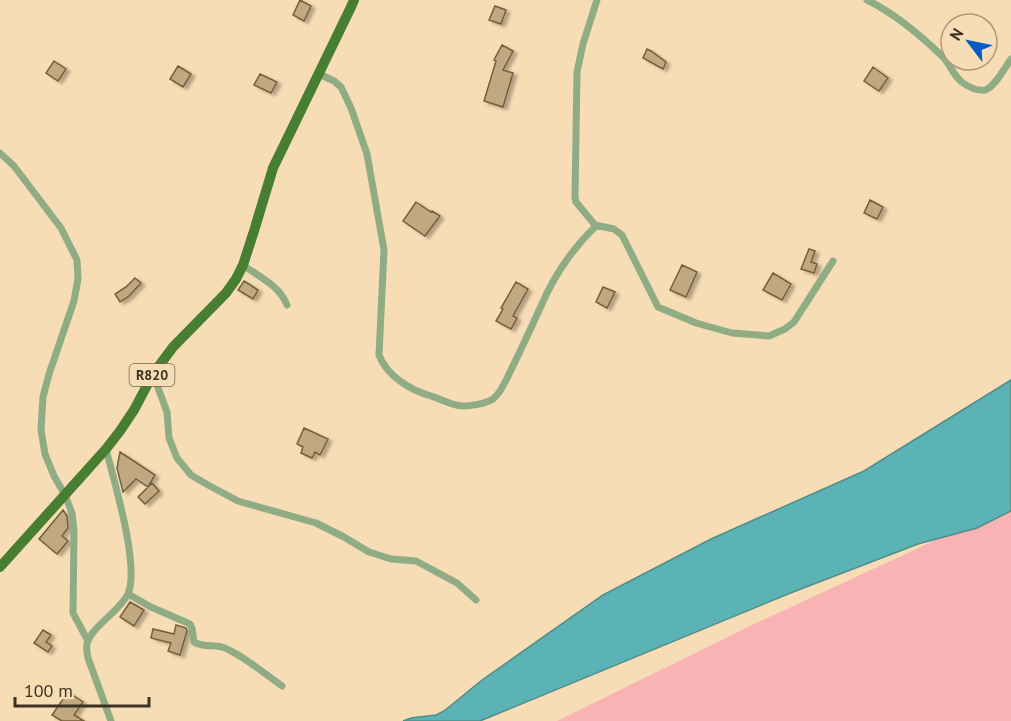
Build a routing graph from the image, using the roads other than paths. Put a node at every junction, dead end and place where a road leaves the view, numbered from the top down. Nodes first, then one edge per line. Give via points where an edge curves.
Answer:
1 (354, 0) edge
2 (597, 0) edge
3 (867, 0) edge
4 (1011, 59) edge
5 (319, 74) junction
6 (0, 153) edge
7 (596, 226) junction
8 (833, 261) dead end
9 (243, 265) junction
10 (287, 305) dead end
11 (153, 374) junction
12 (106, 449) junction
13 (65, 495) junction
14 (0, 567) edge
15 (128, 594) junction
16 (476, 600) dead end
17 (88, 641) junction
18 (282, 686) dead end
19 (111, 721) edge

1 - 5 main road, R820
2 - 7 street via 577,72 575,197
3 - 4 street via 910,28 943,56 960,81 975,90 991,87
5 - 7 street via 341,87 367,154 384,250 379,355 390,372 407,386 460,406 492,399 506,380 564,264
5 - 9 main road, R820 via 273,168
6 - 13 street via 15,166 61,228 77,260 74,301 43,397 41,430 45,454
7 - 8 street via 614,229 622,235 659,308 732,333 769,336 785,329 794,322
9 - 10 street via 284,296
9 - 11 main road, R820 via 226,292 172,347
11 - 12 main road, R820
11 - 16 street via 167,412 169,438 177,458 191,475 238,501 316,523 369,552 416,561 456,583
12 - 13 main road, R820
12 - 15 street via 129,547
13 - 14 main road, R820
13 - 17 street via 74,531 73,613
15 - 17 street
15 - 18 street via 190,624 197,644 234,653
17 - 19 street via 88,658

